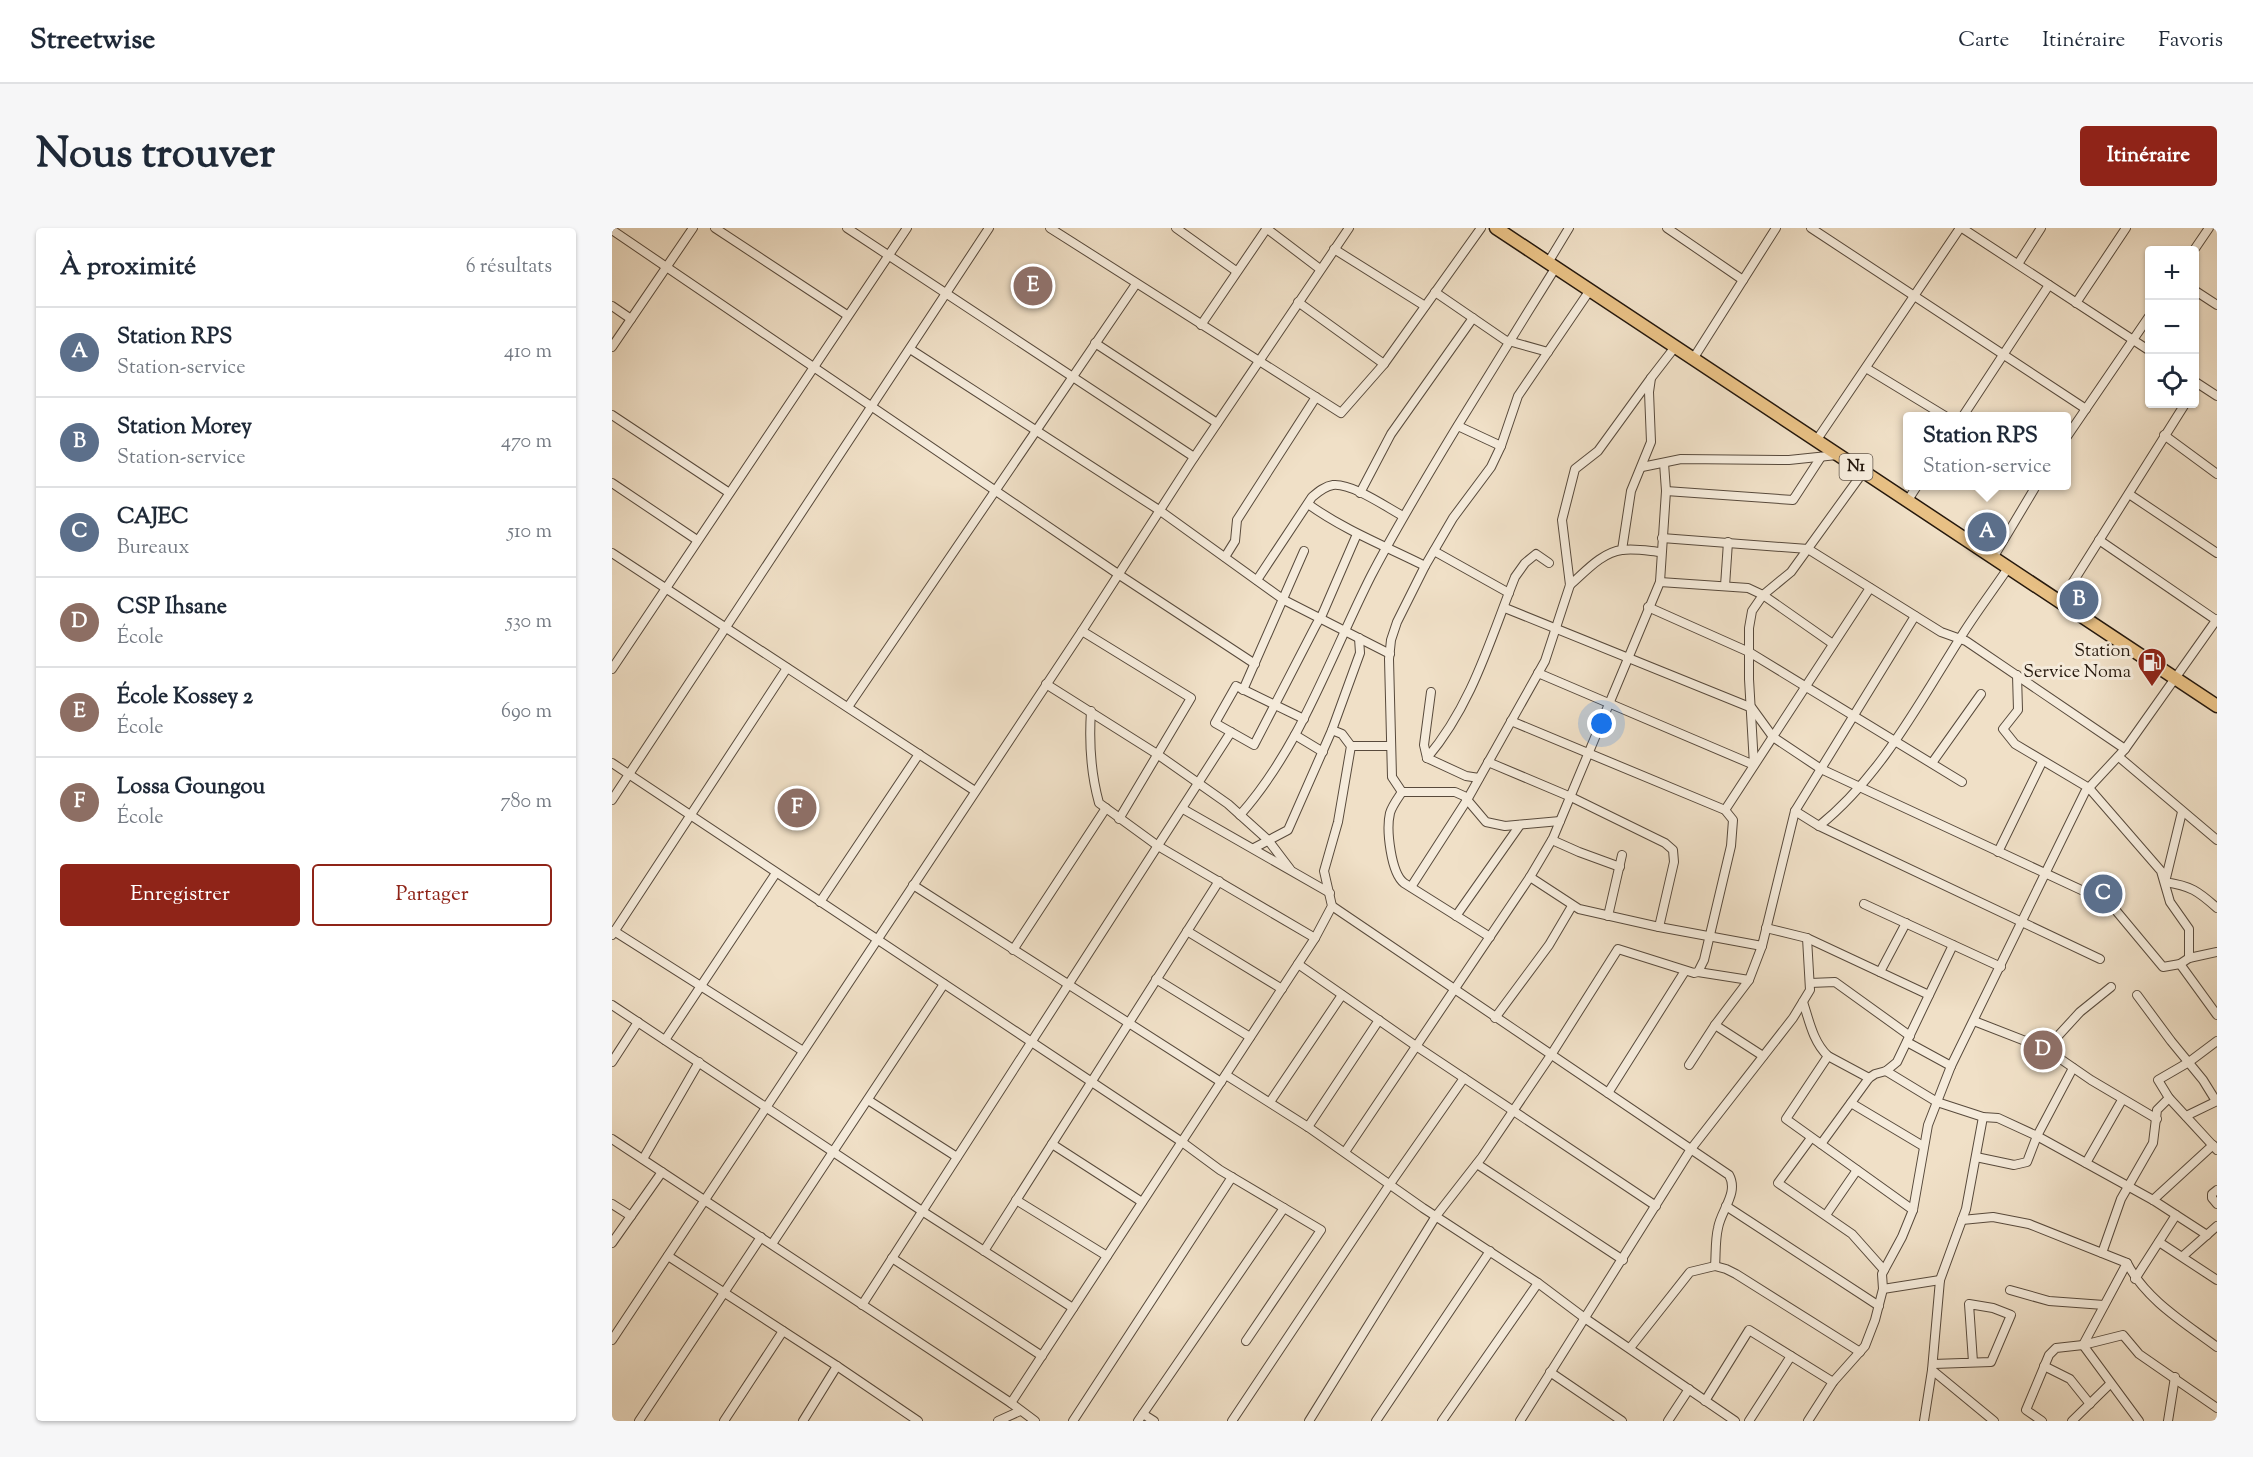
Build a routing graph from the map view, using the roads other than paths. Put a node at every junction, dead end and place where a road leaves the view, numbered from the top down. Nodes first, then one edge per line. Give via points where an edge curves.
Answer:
1 (693, 228) edge
2 (715, 228) edge
3 (847, 228) edge
4 (906, 228) edge
5 (989, 228) edge
6 (1050, 228) edge
7 (1176, 228) edge
8 (1266, 228) edge
9 (1349, 228) edge
10 (1481, 228) edge
11 (1496, 228) edge
12 (1569, 228) edge
13 (1776, 228) edge
14 (1811, 228) edge
15 (1961, 228) edge
16 (2041, 228) edge
17 (2126, 228) edge
18 (2209, 228) edge
19 (1671, 229) edge
20 (612, 230) edge
21 (1064, 232) edge
22 (2197, 246) edge
23 (1334, 249) junction
24 (888, 255) junction
25 (1552, 264) junction
26 (2018, 264) junction
27 (666, 267) junction
28 (1320, 269) junction
29 (1236, 271) junction
30 (1743, 280) junction
31 (1136, 284) junction
32 (2049, 285) junction
33 (1590, 290) junction
34 (1435, 292) junction
35 (946, 293) junction
36 (2199, 293) edge
37 (1914, 296) junction
38 (1298, 302) junction
39 (2076, 303) junction
40 (2217, 305) edge
41 (612, 306) edge
42 (1425, 306) junction
43 (847, 315) junction
44 (1473, 318) junction
45 (631, 319) junction
46 (2145, 322) edge
47 (1201, 325) junction
48 (2133, 340) junction
49 (1508, 341) junction
50 (1095, 344) junction
51 (612, 347) edge
52 (1675, 347) junction
53 (2145, 348) edge
54 (910, 349) junction
55 (1548, 352) junction
56 (2003, 355) junction
57 (1693, 358) junction
58 (1258, 361) junction
59 (1384, 363) junction
60 (813, 366) junction
61 (1866, 368) junction
62 (1073, 376) junction
63 (1651, 378) junction
64 (2199, 387) edge
65 (2217, 396) edge
66 (1316, 397) junction
67 (872, 406) junction
68 (2182, 408) edge
69 (2086, 409) junction
70 (1937, 412) edge
71 (1966, 412) edge
72 (612, 415) edge
73 (1217, 423) junction
74 (1458, 426) junction
75 (1035, 431) junction
76 (2071, 432) edge
77 (2164, 435) junction
78 (1816, 441) junction
79 (1501, 446) junction
80 (1838, 454) junction
81 (1194, 457) junction
82 (1821, 457) junction
83 (1664, 463) junction
84 (1642, 467) junction
85 (1864, 471) junction
86 (2217, 474) edge
87 (612, 483) edge
88 (995, 490) junction
89 (1914, 490) edge
90 (2034, 490) edge
91 (1666, 491) junction
92 (728, 492) junction
93 (1360, 493) junction
94 (2129, 494) junction
95 (1908, 500) junction
96 (1308, 504) junction
97 (1159, 510) junction
98 (1403, 516) junction
99 (1357, 534) junction
100 (1662, 538) junction
101 (697, 540) junction
102 (2099, 540) junction
103 (1728, 542) junction
104 (1387, 547) junction
105 (1808, 549) junction
106 (1622, 550) junction
107 (1304, 551) dead end
108 (1434, 551) junction
109 (1661, 552) junction
110 (612, 553) edge
111 (2217, 553) edge
112 (1225, 557) junction
113 (1993, 558) junction
114 (1549, 563) dead end
115 (1425, 566) junction
116 (2008, 568) junction
117 (1118, 574) junction
118 (1257, 580) junction
119 (1660, 582) junction
120 (1570, 585) junction
121 (1725, 586) junction
122 (665, 588) junction
123 (1870, 588) junction
124 (1509, 593) junction
125 (1763, 595) junction
126 (1284, 600) junction
127 (2061, 602) junction
128 (1648, 607) junction
129 (1505, 608) junction
130 (1915, 616) junction
131 (1320, 618) junction
132 (2217, 620) edge
133 (1555, 627) junction
134 (726, 628) junction
135 (1082, 631) junction
136 (1345, 631) junction
137 (1960, 638) junction
138 (1359, 639) junction
139 (1833, 644) junction
140 (1749, 652) junction
141 (1390, 654) junction
142 (1628, 656) junction
143 (1255, 664) junction
144 (787, 668) junction
145 (612, 669) edge
146 (1538, 674) junction
147 (2017, 675) junction
148 (2176, 679) junction
149 (1046, 684) junction
150 (1806, 686) junction
151 (1243, 690) junction
152 (1431, 692) dead end
153 (1981, 694) dead end
154 (1610, 704) junction
155 (1274, 705) junction
156 (2217, 706) edge
157 (848, 707) junction
158 (1752, 708) junction
159 (1091, 711) junction
160 (1854, 716) junction
161 (1304, 719) junction
162 (1511, 721) junction
163 (1332, 730) junction
164 (1231, 732) junction
165 (1295, 735) junction
166 (1773, 737) junction
167 (1894, 740) junction
168 (1351, 746) junction
169 (1390, 746) junction
170 (2125, 749) junction
171 (1323, 752) junction
172 (1588, 753) junction
173 (920, 754) junction
174 (1157, 754) junction
175 (2119, 757) junction
176 (1428, 758) junction
177 (1488, 762) junction
178 (2042, 762) junction
179 (612, 763) edge
180 (1932, 763) junction
181 (1754, 765) junction
182 (1821, 769) junction
183 (629, 774) junction
184 (1479, 778) junction
185 (1962, 782) dead end
186 (1199, 784) junction
187 (1860, 787) junction
188 (2089, 788) junction
189 (975, 790) junction
190 (1402, 792) junction
191 (1571, 797) junction
192 (612, 800) edge
193 (1467, 800) junction
194 (1106, 808) junction
195 (1182, 809) junction
196 (1725, 810) junction
197 (1796, 811) junction
198 (2182, 812) junction
199 (1240, 815) junction
200 (691, 816) junction
201 (1119, 819) junction
202 (1560, 821) junction
203 (1520, 825) junction
204 (1819, 826) junction
205 (1268, 840) junction
206 (1552, 840) junction
207 (2217, 840) edge
208 (1158, 846) junction
209 (1254, 848) junction
210 (1998, 852) junction
211 (1623, 855) dead end
212 (1620, 867) junction
213 (1290, 869) junction
214 (777, 873) junction
215 (2045, 875) junction
216 (1530, 877) junction
217 (1218, 881) junction
218 (2165, 882) junction
219 (913, 885) junction
220 (1411, 887) junction
221 (1330, 893) junction
222 (820, 902) junction
223 (1864, 904) dead end
224 (1332, 906) junction
225 (1572, 906) junction
226 (2217, 908) edge
227 (1456, 916) junction
228 (1608, 916) junction
229 (2022, 922) junction
230 (1906, 923) junction
231 (1659, 927) junction
232 (1766, 928) junction
233 (1187, 931) junction
234 (613, 933) edge
235 (1710, 936) junction
236 (1315, 938) junction
237 (1490, 938) junction
238 (1807, 938) junction
239 (877, 940) junction
240 (1953, 945) junction
241 (1762, 946) junction
242 (1013, 950) junction
243 (2217, 952) edge
244 (2189, 958) junction
245 (2100, 959) dead end
246 (1298, 964) junction
247 (2181, 964) junction
248 (2001, 967) junction
249 (1685, 972) junction
250 (1698, 972) junction
251 (1880, 972) junction
252 (1156, 980) junction
253 (1749, 980) junction
254 (1810, 983) junction
255 (944, 984) junction
256 (1069, 985) junction
257 (701, 986) junction
258 (2111, 987) dead end
259 (1282, 988) junction
260 (1454, 990) junction
261 (1342, 995) junction
262 (1929, 995) junction
263 (2137, 995) dead end
264 (1803, 1002) junction
265 (612, 1005) edge
266 (2217, 1015) edge
267 (1495, 1018) junction
268 (1379, 1020) junction
269 (1974, 1021) junction
270 (638, 1022) junction
271 (1128, 1023) junction
272 (1715, 1025) junction
273 (1250, 1037) junction
274 (665, 1040) junction
275 (1908, 1040) junction
276 (1032, 1041) junction
277 (2217, 1041) edge
278 (1416, 1046) junction
279 (2046, 1049) junction
280 (803, 1051) junction
281 (1551, 1055) junction
282 (1763, 1056) junction
283 (1827, 1056) junction
284 (612, 1062) edge
285 (699, 1062) junction
286 (2189, 1062) junction
287 (1689, 1065) dead end
288 (1951, 1066) junction
289 (2073, 1068) junction
290 (1886, 1071) junction
291 (1226, 1075) junction
292 (1464, 1078) junction
293 (1869, 1078) junction
294 (1091, 1081) junction
295 (1221, 1082) junction
296 (1608, 1093) junction
297 (2169, 1098) junction
298 (868, 1100) junction
299 (2122, 1100) junction
300 (2216, 1101) edge
301 (1270, 1102) junction
302 (1937, 1102) junction
303 (1851, 1103) junction
304 (766, 1107) junction
305 (1513, 1110) junction
306 (2186, 1116) junction
307 (1983, 1117) junction
308 (2157, 1119) junction
309 (1308, 1127) junction
310 (2037, 1136) junction
311 (1811, 1138) junction
312 (612, 1139) edge
313 (1182, 1142) junction
314 (1052, 1144) junction
315 (1821, 1144) junction
316 (1923, 1146) junction
317 (2215, 1147) edge
318 (1691, 1149) junction
319 (833, 1152) junction
320 (1345, 1152) junction
321 (957, 1157) junction
322 (1976, 1157) junction
323 (643, 1160) junction
324 (2086, 1163) junction
325 (1477, 1164) junction
326 (1857, 1170) junction
327 (662, 1172) junction
328 (1232, 1177) junction
329 (1390, 1184) junction
330 (2128, 1186) junction
331 (2217, 1190) edge
332 (706, 1199) junction
333 (1016, 1200) junction
334 (2153, 1200) junction
335 (1142, 1202) junction
336 (612, 1204) edge
337 (2217, 1204) edge
338 (1656, 1206) junction
339 (1726, 1206) junction
340 (1284, 1208) junction
341 (1913, 1210) junction
342 (922, 1211) junction
343 (1826, 1215) junction
344 (2176, 1215) junction
345 (631, 1216) junction
346 (1436, 1216) junction
347 (1962, 1220) junction
348 (2217, 1226) edge
349 (2207, 1235) junction
350 (761, 1237) junction
351 (2159, 1242) junction
352 (612, 1243) edge
353 (772, 1244) junction
354 (984, 1251) junction
355 (1490, 1251) junction
356 (2102, 1253) junction
357 (668, 1256) junction
358 (1107, 1256) junction
359 (2183, 1256) junction
360 (892, 1258) junction
361 (1623, 1260) junction
362 (2127, 1263) junction
363 (1715, 1266) junction
364 (1884, 1270) junction
365 (2135, 1279) junction
366 (2217, 1280) edge
367 (1940, 1281) junction
368 (1538, 1283) junction
369 (1883, 1289) junction
370 (2010, 1290) dead end
371 (724, 1293) junction
372 (862, 1305) junction
373 (2104, 1305) junction
374 (1878, 1306) junction
375 (1073, 1308) junction
376 (1586, 1319) junction
377 (783, 1330) junction
378 (612, 1340) edge
379 (1246, 1341) dead end
380 (2083, 1345) junction
381 (2217, 1347) edge
382 (1630, 1348) junction
383 (1860, 1352) junction
384 (1042, 1356) junction
385 (1791, 1356) junction
386 (1972, 1362) junction
387 (837, 1366) junction
388 (2044, 1366) junction
389 (1932, 1367) junction
390 (1550, 1372) junction
391 (2175, 1377) junction
392 (1833, 1382) junction
393 (2110, 1384) junction
394 (1689, 1389) junction
395 (1705, 1401) junction
396 (1011, 1403) junction
397 (2090, 1404) junction
398 (2217, 1408) edge
399 (1020, 1411) junction
400 (1141, 1417) edge
401 (1524, 1420) edge
402 (1991, 1420) edge
403 (639, 1421) edge
404 (724, 1421) edge
405 (803, 1421) edge
406 (918, 1421) edge
407 (998, 1421) edge
408 (1035, 1421) edge
409 (1072, 1421) edge
410 (1154, 1421) edge
411 (1232, 1421) edge
412 (1309, 1421) edge
413 (1376, 1421) edge
414 (1442, 1421) edge
415 (1622, 1421) edge
416 (1668, 1421) edge
417 (1735, 1421) edge
418 (1749, 1421) edge
419 (1808, 1421) edge
420 (1924, 1421) edge
421 (2042, 1421) edge
422 (2072, 1421) edge
423 (2139, 1421) edge
424 (2168, 1421) edge

1 - 27 street
2 - 43 street
3 - 24 street
4 - 24 street
5 - 35 street
6 - 21 street
7 - 29 street
8 - 28 street
8 - 29 street
9 - 23 street
10 - 34 street
11 - 25 main road, N1
12 - 25 street
13 - 30 street
14 - 37 street
15 - 26 street
15 - 37 street
16 - 26 street
17 - 39 street
18 - 22 street
19 - 30 street
20 - 27 street
21 - 31 street
23 - 28 street
23 - 42 street
24 - 35 street
24 - 43 street
25 - 33 main road, N1
25 - 49 street
26 - 32 street
27 - 45 street
27 - 60 street
28 - 38 street
29 - 47 street
30 - 57 street
31 - 47 street
31 - 50 street
32 - 39 street
32 - 56 street
33 - 52 main road, N1
33 - 55 street
34 - 42 street
34 - 44 street
35 - 54 street
35 - 62 street
36 - 40 street
37 - 56 street
37 - 61 street
38 - 58 street
38 - 59 street
39 - 48 street
41 - 45 street
42 - 59 street
43 - 60 street
44 - 49 street
44 - 93 street via 1392,434
45 - 51 street
46 - 48 street
47 - 58 street
48 - 53 street
48 - 69 street
49 - 55 street
49 - 74 street
50 - 62 street
50 - 73 street
52 - 57 main road, N1
52 - 63 street
54 - 67 street
54 - 75 street
55 - 79 street via 1518,396
56 - 69 street
56 - 71 street
57 - 78 main road, N1
58 - 66 street
58 - 73 street
59 - 66 street via 1341,413
60 - 67 street
60 - 92 street
61 - 70 street
61 - 78 street
62 - 75 street
62 - 81 street
63 - 84 street via 1651,442
63 - 120 street via 1598,451 1575,469 1562,520
64 - 65 street
66 - 112 street via 1237,520 1235,541
67 - 88 street
67 - 134 street
68 - 77 street
69 - 76 street
72 - 92 street
73 - 81 street
74 - 79 street
74 - 98 street
75 - 88 street
75 - 97 street
77 - 86 street
77 - 94 street
78 - 80 main road, N1
79 - 108 street
80 - 82 street
80 - 85 main road, N1
81 - 97 street
82 - 83 street via 1681,459
82 - 91 street via 1793,500
83 - 84 street
83 - 91 street
84 - 106 street via 1631,491
85 - 95 main road, N1
85 - 105 street
87 - 101 street
88 - 117 street
88 - 157 street
89 - 95 street
90 - 113 street
91 - 100 street
92 - 101 street
93 - 96 street via 1332,485
93 - 98 street
94 - 102 street
94 - 111 street
95 - 113 main road, N1
96 - 99 street
96 - 118 street
97 - 112 street
97 - 117 street
98 - 104 street
99 - 104 street
99 - 131 street
100 - 103 street
100 - 109 street
101 - 122 street
102 - 127 street
102 - 132 street
103 - 105 street
103 - 121 street
104 - 115 street
104 - 136 street
105 - 123 street
105 - 125 street via 1791,572
106 - 109 street
106 - 120 street via 1607,555
107 - 126 street
108 - 115 street
108 - 124 street
109 - 119 street
110 - 122 street
112 - 118 street
113 - 116 main road, N1
114 - 124 street via 1536,554 1515,577
115 - 141 street via 1396,622
116 - 127 main road, N1
116 - 137 street
117 - 135 street
117 - 143 street
118 - 126 street
119 - 121 street
119 - 128 street
120 - 133 street
121 - 125 street via 1748,588
122 - 134 street
122 - 145 street
123 - 130 street
123 - 139 street
124 - 129 street
125 - 139 street
125 - 140 street via 1750,617
126 - 131 street
126 - 143 street
127 - 148 main road, N1
128 - 140 street
128 - 142 street
129 - 133 street
129 - 176 street via 1472,689
130 - 137 street
130 - 160 street
131 - 136 street
131 - 155 street
132 - 148 street
133 - 142 street
133 - 146 street
134 - 144 street
134 - 183 street
135 - 149 street
135 - 174 street via 1191,698
136 - 138 street
136 - 161 street
137 - 147 street
137 - 167 street
138 - 141 street
138 - 163 street via 1360,653
139 - 150 street
140 - 150 street
140 - 158 street
141 - 169 street
142 - 154 street
142 - 158 street
143 - 151 street
144 - 157 street
144 - 200 street
146 - 154 street
146 - 162 street
147 - 170 street
147 - 178 street via 2018,710 2003,729 2015,744
148 - 156 main road, N1
148 - 170 street
149 - 159 street
149 - 189 street
150 - 160 street
150 - 166 street
151 - 155 street
151 - 164 street via 1236,687 1215,723
152 - 176 street via 1424,745
153 - 180 street
154 - 172 street
154 - 181 street
155 - 161 street
155 - 164 street via 1254,745
157 - 173 street
158 - 166 street
158 - 181 street
159 - 174 street
159 - 194 street via 1094,786 1099,803
160 - 167 street
160 - 182 street
161 - 165 street
162 - 172 street
162 - 177 street
163 - 168 street via 1342,734
163 - 171 street
164 - 186 street
165 - 171 street
165 - 199 street
166 - 181 street
166 - 182 street
167 - 180 street
167 - 187 street
168 - 169 street
168 - 221 street via 1338,822 1324,871
169 - 190 street via 1392,777
170 - 175 street
171 - 205 street via 1288,830
172 - 191 street
172 - 196 street
173 - 189 street
173 - 222 street
174 - 186 street
174 - 201 street
175 - 188 street
175 - 198 street
176 - 184 street
177 - 184 street
177 - 191 street
178 - 188 street
178 - 210 street
179 - 183 street
180 - 185 street
181 - 196 street
182 - 187 street
182 - 197 street
183 - 192 street
183 - 200 street
184 - 193 street
186 - 195 street
186 - 199 street
187 - 204 street
187 - 210 street
188 - 215 street
188 - 218 street via 2161,871
189 - 219 street
190 - 193 street via 1455,792
190 - 220 street via 1390,813 1388,839 1398,879
191 - 202 street
191 - 231 street via 1673,850 1674,862
193 - 203 street via 1486,822
193 - 220 street
194 - 201 street
194 - 242 street
195 - 208 street
195 - 209 street
196 - 235 street via 1734,829
197 - 204 street
197 - 232 street
198 - 207 street
198 - 218 street
199 - 205 street
200 - 214 street
200 - 234 street
201 - 208 street
202 - 203 street
202 - 206 street
203 - 227 street
204 - 229 street
205 - 209 street
205 - 213 street
206 - 212 street
206 - 216 street
208 - 217 street
208 - 256 street
209 - 213 street
210 - 215 street
211 - 212 street
212 - 228 street
213 - 221 street
214 - 222 street
214 - 257 street
215 - 229 street
215 - 247 street via 2105,901 2163,967
216 - 225 street
216 - 237 street
217 - 233 street
217 - 236 street
218 - 226 street via 2187,885
218 - 244 street via 2170,902 2189,929
219 - 239 street
219 - 242 street
220 - 227 street
221 - 224 street
222 - 239 street
223 - 230 street
224 - 236 street
224 - 260 street
225 - 228 street
225 - 267 street via 1549,945
227 - 237 street
228 - 231 street
229 - 245 street
229 - 248 street
230 - 240 street
230 - 251 street
231 - 235 street
232 - 238 street
232 - 241 street
233 - 252 street
233 - 259 street
234 - 257 street
235 - 241 street
235 - 250 street
236 - 246 street
237 - 260 street
238 - 251 street
238 - 254 street
239 - 255 street
239 - 280 street
240 - 248 street
240 - 262 street
241 - 253 street
242 - 256 street
243 - 244 street
244 - 247 street
246 - 259 street
246 - 261 street
247 - 266 street
248 - 269 street
249 - 250 street
249 - 281 street via 1618,949
249 - 296 street
250 - 253 street
251 - 262 street
252 - 271 street
252 - 273 street
253 - 272 street
254 - 264 street
254 - 275 street via 1835,982
255 - 276 street
255 - 298 street
256 - 271 street
256 - 276 street
257 - 274 street
257 - 280 street
258 - 279 street via 2080,1012
259 - 273 street
260 - 267 street
260 - 278 street
261 - 268 street
261 - 301 street
262 - 275 street
263 - 286 street
264 - 282 street
264 - 283 street
265 - 270 street
267 - 281 street
268 - 278 street
268 - 309 street
269 - 279 street
269 - 288 street
270 - 274 street
270 - 284 street
271 - 294 street
271 - 295 street
272 - 282 street
272 - 287 street
273 - 291 street
274 - 285 street
275 - 288 street
275 - 290 street via 1897,1062
276 - 294 street
276 - 321 street
277 - 286 street
278 - 292 street
278 - 320 street
279 - 289 street
280 - 304 street
281 - 296 street
281 - 305 street
282 - 318 street
283 - 293 street
283 - 311 street via 1786,1119
285 - 304 street
285 - 323 street
286 - 297 street via 2158,1080
286 - 300 street
288 - 302 street
289 - 299 street
289 - 310 street
290 - 293 street
290 - 302 street
291 - 295 street
291 - 301 street
292 - 305 street
292 - 329 street
293 - 303 street
294 - 313 street
294 - 314 street
295 - 313 street
296 - 318 street
297 - 306 street
297 - 308 street via 2159,1107
298 - 319 street
298 - 321 street
299 - 308 street
299 - 324 street
300 - 306 street
301 - 309 street
302 - 307 street
302 - 316 street
303 - 315 street
303 - 316 street
304 - 319 street
304 - 332 street
305 - 325 street
305 - 338 street
306 - 317 street
307 - 310 street via 1998,1118
307 - 322 street
308 - 330 street via 2153,1143
309 - 320 street
310 - 322 street via 2028,1162 2023,1165
310 - 324 street
311 - 315 street
311 - 343 street via 1778,1183
312 - 323 street
313 - 328 street
313 - 335 street
314 - 333 street
314 - 335 street
315 - 326 street
316 - 341 street
317 - 334 street
318 - 338 street
318 - 339 street via 1729,1175 1733,1182
319 - 342 street
319 - 353 street
320 - 329 street
321 - 342 street
322 - 347 street
323 - 327 street
324 - 330 street
325 - 346 street
325 - 361 street
326 - 341 street
326 - 343 street
327 - 332 street
327 - 345 street
328 - 340 street
328 - 409 street
329 - 346 street
329 - 411 street
330 - 334 street
330 - 356 street
331 - 337 street via 2212,1194
332 - 350 street
332 - 357 street
333 - 354 street
333 - 358 street
334 - 344 street
335 - 358 street
336 - 345 street
338 - 361 street
339 - 363 street via 1717,1230
339 - 374 street
340 - 379 street via 1321,1230
340 - 400 street
341 - 364 street
342 - 354 street
342 - 360 street
343 - 364 street via 1852,1234
344 - 349 street
344 - 351 street
345 - 352 street
346 - 355 street
346 - 412 street
347 - 356 street via 1993,1217 2029,1224
347 - 367 street
348 - 349 street
349 - 359 street
350 - 353 street
350 - 371 street
351 - 359 street
351 - 365 street
353 - 372 street
354 - 375 street
355 - 368 street
355 - 413 street
356 - 362 street
357 - 371 street
357 - 378 street
358 - 375 street
359 - 366 street
360 - 372 street
360 - 384 street
361 - 376 street
362 - 365 street
362 - 373 street
363 - 382 street via 1690,1272
363 - 383 street via 1736,1274
364 - 369 street
365 - 381 street
367 - 369 street
367 - 389 street
368 - 376 street
368 - 414 street
369 - 374 street
370 - 373 street via 2049,1301
371 - 377 street
371 - 403 street
372 - 396 street
373 - 380 street
374 - 383 street
375 - 384 street
376 - 382 street
376 - 390 street
377 - 387 street
377 - 404 street
380 - 388 street via 2056,1348
380 - 391 street via 2123,1335 2139,1353
380 - 393 street
382 - 394 street
383 - 392 street
384 - 396 street
385 - 392 street
385 - 395 street via 1749,1330
385 - 418 street
386 - 386 street via 1991,1362 2011,1315 1969,1304
386 - 389 street
387 - 405 street
387 - 406 street
388 - 397 street via 2070,1379
388 - 421 street via 2026,1410
389 - 402 street
389 - 420 street
390 - 401 street
390 - 415 street
391 - 398 street
391 - 424 street
392 - 419 street
393 - 397 street
393 - 423 street
394 - 395 street
394 - 416 street
395 - 417 street
396 - 399 street
397 - 422 street
399 - 407 street
399 - 408 street
400 - 410 street

